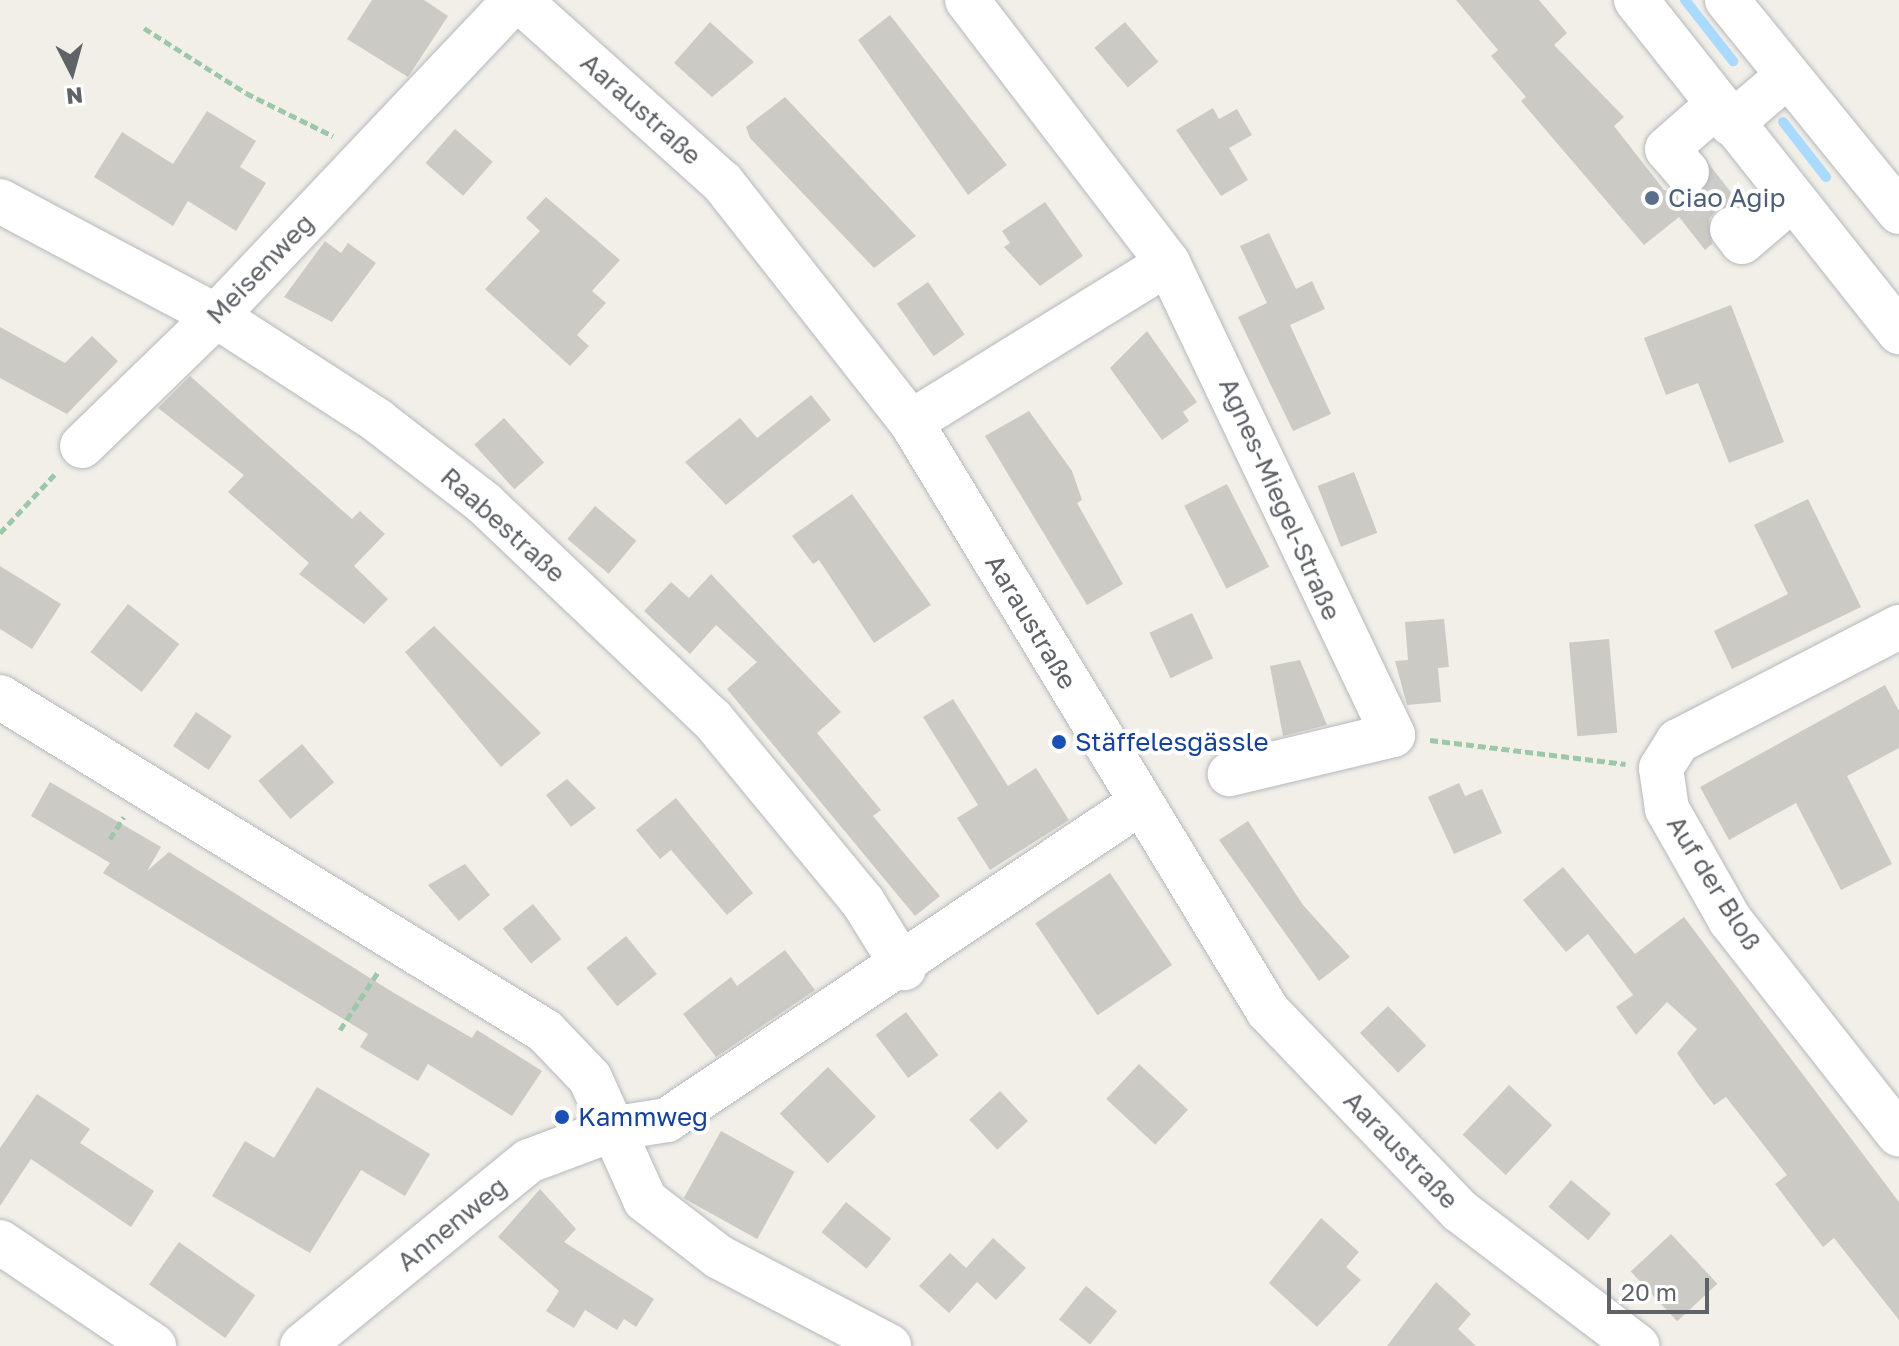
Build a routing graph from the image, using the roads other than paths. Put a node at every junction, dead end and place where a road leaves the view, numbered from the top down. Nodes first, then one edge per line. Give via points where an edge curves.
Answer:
1 (517, 0) edge
2 (967, 0) edge
3 (1636, 0) edge
4 (1727, 0) edge
5 (1787, 76) junction
6 (1724, 115) junction
7 (1687, 172) tunnel mouth
8 (1792, 199) junction
9 (0, 201) edge
10 (1899, 212) edge
11 (1732, 229) dead end
12 (1168, 263) junction
13 (216, 316) junction
14 (1899, 332) edge
15 (911, 422) junction
16 (82, 446) road end
17 (1899, 627) edge
18 (0, 697) edge
19 (1230, 774) dead end
20 (1140, 803) junction
21 (904, 968) junction
22 (617, 1128) junction
23 (1899, 1135) edge
24 (0, 1242) edge
25 (154, 1346) edge
26 (302, 1346) edge
27 (889, 1346) edge
28 (1637, 1346) edge

1 - 13 street, Meisenweg
1 - 15 street, Aaraustraße via 722,182
2 - 12 street, Agnes-Miegel-Straße
3 - 6 street
4 - 5 street
5 - 6 street
5 - 10 street
6 - 7 street via 1667,149
6 - 8 street
8 - 11 street via 1742,242
8 - 14 street
9 - 13 street, Raabestraße
12 - 15 street
12 - 19 street, Agnes-Miegel-Straße via 1393,735
13 - 16 street, Meisenweg
13 - 21 street, Raabestraße via 378,421 484,503 712,719 863,902
15 - 20 street, Aaraustraße
17 - 23 street, Auf der Bloß via 1678,741 1661,768 1667,809 1730,920
18 - 22 street via 545,1031 590,1078
20 - 21 street
20 - 28 street, Aaraustraße via 1268,1011 1460,1211
21 - 22 street via 667,1120
22 - 26 street, Annenweg via 529,1161
22 - 27 street via 645,1200 719,1257
24 - 25 street

